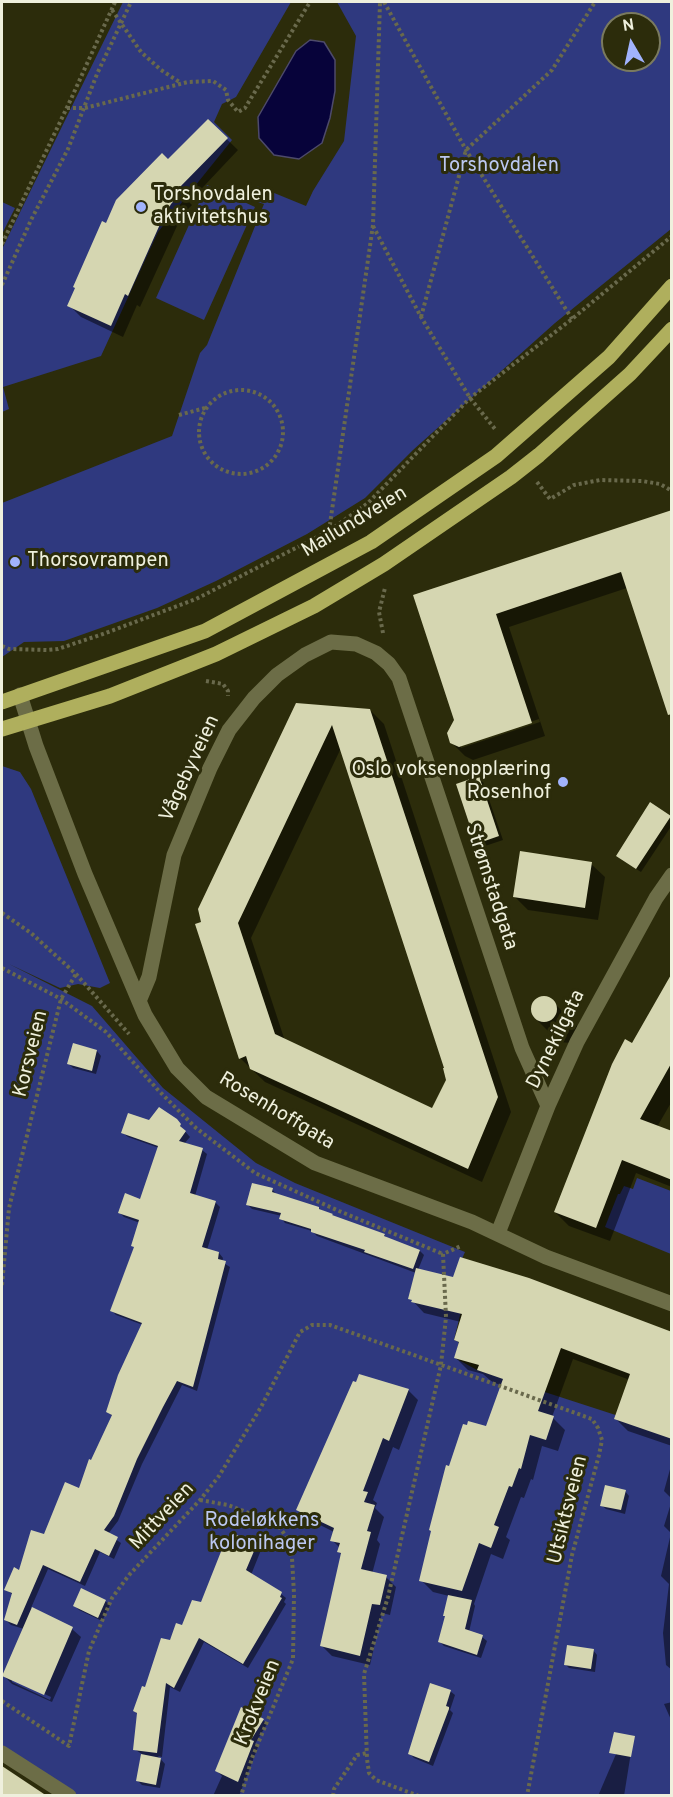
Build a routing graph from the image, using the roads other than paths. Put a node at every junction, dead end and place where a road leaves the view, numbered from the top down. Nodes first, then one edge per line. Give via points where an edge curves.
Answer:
1 (672, 286) edge
2 (672, 329) edge
3 (380, 646) joint
4 (20, 695) junction
5 (2, 702) edge
6 (28, 720) junction
7 (2, 729) edge
8 (672, 875) edge
9 (139, 1001) junction
10 (548, 1106) junction
11 (498, 1233) junction
12 (672, 1304) edge
13 (2, 1753) edge
14 (69, 1796) edge

1 - 4 main road, Mailundveien via 609,357 496,456 371,542 205,631
2 - 6 main road via 630,374 539,455 384,564 314,606 216,654 110,696
3 - 9 street, Vågebyveien via 331,642 304,655 277,675 229,730 174,855 149,977
3 - 10 street, Strømstadgata via 399,678 522,1048
4 - 5 main road, Mailundveien
4 - 6 street, Rosenhoffgata
6 - 7 main road
6 - 9 street, Rosenhoffgata via 85,874
8 - 10 street, Dynekilgata via 577,1042
9 - 11 street, Rosenhoffgata via 177,1068 206,1097 315,1163
10 - 11 street, Dynekilgata
11 - 12 street, Rosenhoffgata via 546,1257
13 - 14 street

